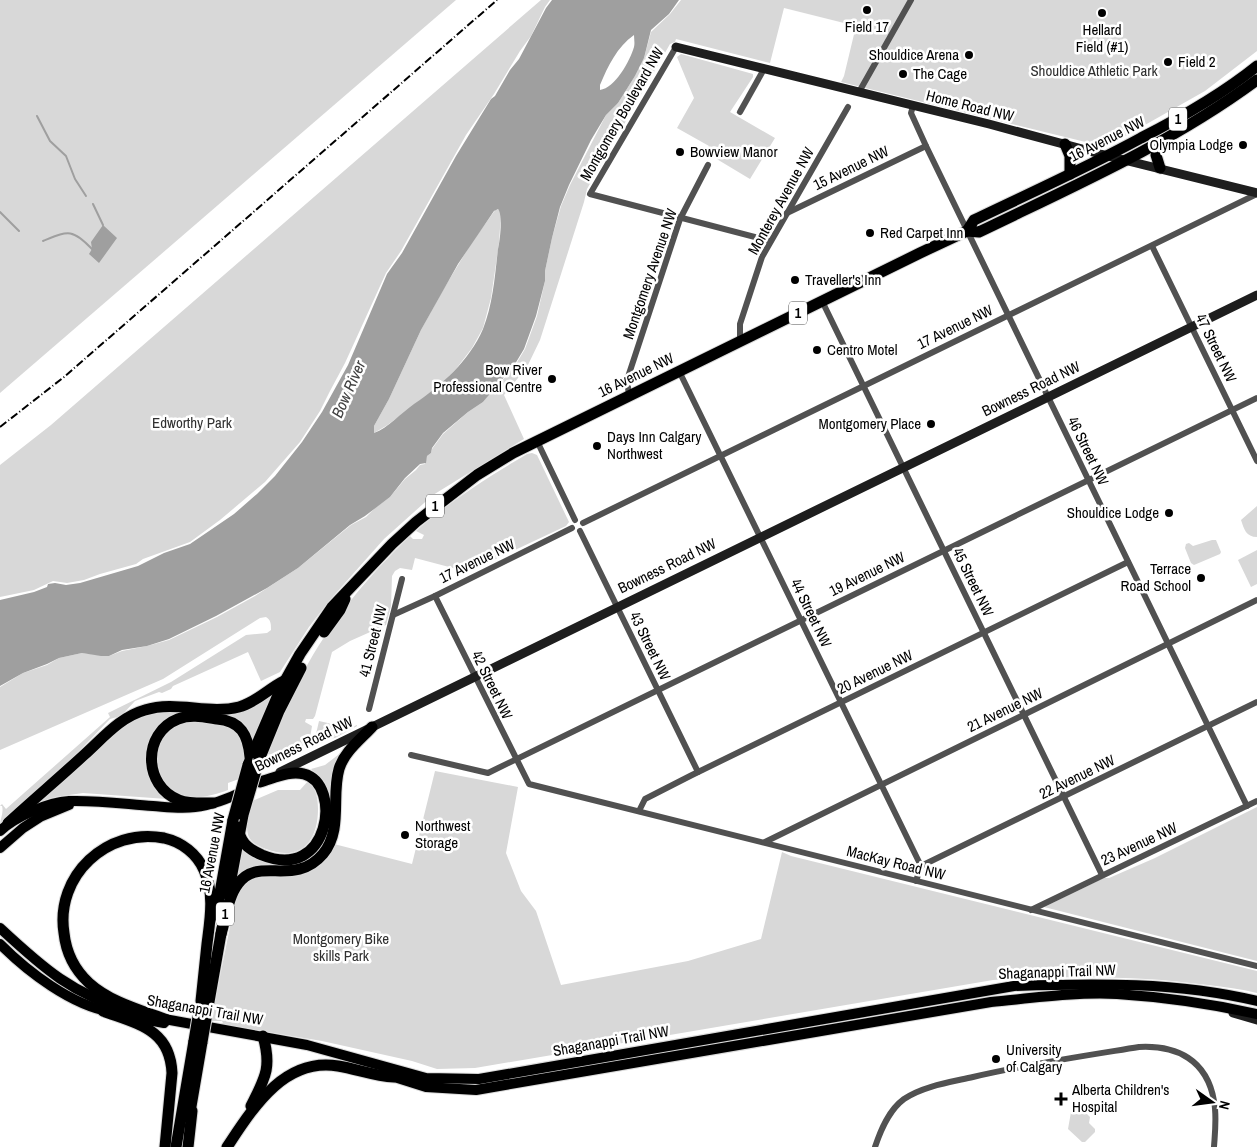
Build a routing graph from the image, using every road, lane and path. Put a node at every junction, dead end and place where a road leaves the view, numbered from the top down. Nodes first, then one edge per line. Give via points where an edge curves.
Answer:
1 (911, 0) edge
2 (676, 47) joint
3 (1257, 66) edge
4 (764, 69) junction
5 (1257, 80) edge
6 (859, 92) junction
7 (913, 106) junction
8 (848, 108) dead end
9 (740, 112) dead end
10 (1159, 143) junction
11 (1065, 144) junction
12 (926, 146) junction
13 (1108, 156) junction
14 (1126, 160) junction
15 (708, 165) dead end
16 (1160, 168) junction
17 (1070, 174) junction
18 (1257, 193) edge
19 (787, 213) junction
20 (680, 219) junction
21 (967, 231) junction
22 (770, 241) junction
23 (1152, 246) junction
24 (1257, 295) edge
25 (822, 301) junction
26 (1008, 316) junction
27 (1192, 327) junction
28 (740, 341) junction
29 (679, 371) junction
30 (863, 386) junction
31 (629, 396) junction
32 (1048, 397) junction
33 (1257, 398) edge
34 (1232, 410) junction
35 (537, 441) junction
36 (721, 456) junction
37 (1257, 461) edge
38 (903, 469) junction
39 (1088, 480) junction
40 (575, 520) junction
41 (583, 523) junction
42 (572, 528) junction
43 (580, 531) junction
44 (760, 537) junction
45 (943, 551) junction
46 (1128, 562) junction
47 (402, 579) dead end
48 (349, 591) junction
49 (435, 596) junction
50 (1257, 600) edge
51 (618, 608) junction
52 (393, 615) junction
53 (800, 621) junction
54 (984, 632) junction
55 (1168, 644) junction
56 (475, 678) junction
57 (285, 680) junction
58 (658, 690) junction
59 (841, 702) junction
60 (1257, 702) edge
61 (369, 709) dead end
62 (1024, 715) junction
63 (1209, 726) junction
64 (372, 727) junction
65 (411, 755) dead end
66 (516, 760) junction
67 (253, 761) junction
68 (698, 772) junction
69 (260, 782) junction
70 (528, 784) joint
71 (881, 785) junction
72 (1063, 797) junction
73 (77, 802) junction
74 (1257, 802) edge
75 (213, 803) junction
76 (1247, 806) junction
77 (639, 811) junction
78 (238, 818) junction
79 (4, 827) edge
80 (239, 832) junction
81 (765, 842) junction
82 (0, 848) edge
83 (921, 866) junction
84 (1102, 875) junction
85 (916, 881) junction
86 (1031, 910) junction
87 (0, 928) edge
88 (221, 934) junction
89 (0, 944) edge
90 (1257, 966) edge
91 (1257, 1001) edge
92 (1202, 1003) junction
93 (202, 1008) junction
94 (103, 1011) junction
95 (1257, 1014) edge
96 (167, 1020) junction
97 (1257, 1020) edge
98 (264, 1039) junction
99 (198, 1042) junction
100 (394, 1077) junction
101 (194, 1086) junction
102 (242, 1126) junction
103 (165, 1147) edge
104 (176, 1147) edge
105 (184, 1147) edge
106 (188, 1147) edge
107 (227, 1147) edge
108 (875, 1147) edge
109 (1214, 1147) edge

1 - 6 street
2 - 4 street, Home Road NW
2 - 20 street, Montgomery Boulevard NW via 590,194
3 - 13 highway, 16 Avenue NW / 1 via 1195,110
4 - 6 street, Home Road NW
4 - 9 street
5 - 10 highway, 16 Avenue NW / 1
6 - 7 street, Home Road NW
7 - 11 street, Home Road NW
7 - 12 street, 46 Street NW via 911,113
8 - 19 street, Monterey Avenue NW
10 - 14 highway, 16 Avenue NW / 1
10 - 16 highway via 1156,155
11 - 13 street, Home Road NW
11 - 17 highway via 1070,156
12 - 19 street, 15 Avenue NW
12 - 21 street, 46 Street NW
13 - 14 street, Home Road NW
13 - 17 highway, 16 Avenue NW / 1
14 - 16 street, Home Road NW
14 - 21 highway, 16 Avenue NW / 1 via 979,232
15 - 20 street, Montgomery Avenue NW
16 - 18 street, Home Road NW
17 - 21 highway, 16 Avenue NW / 1 via 974,220
18 - 23 street, 17 Avenue NW
19 - 22 street, Monterey Avenue NW
20 - 22 street
20 - 31 street, Montgomery Avenue NW via 628,380
21 - 25 highway, 16 Avenue NW / 1
21 - 26 street, 46 Street NW
22 - 28 street, Monterey Avenue NW via 740,324
23 - 26 street, 17 Avenue NW
23 - 27 street, 47 Street NW
24 - 27 street, Bowness Road NW
25 - 28 highway, 16 Avenue NW / 1
25 - 30 street, 45 Street NW
26 - 30 street, 17 Avenue NW
26 - 32 street, 46 Street NW
27 - 32 street, Bowness Road NW
27 - 34 street, 47 Street NW
28 - 29 highway, 16 Avenue NW / 1
29 - 31 highway, 16 Avenue NW / 1
29 - 36 street, 44 Street NW
30 - 36 street, 17 Avenue NW
30 - 38 street, 45 Street NW
31 - 35 highway, 16 Avenue NW / 1
32 - 38 street, Bowness Road NW
32 - 39 street, 46 Street NW
33 - 34 street, 19 Avenue NW
34 - 37 street, 47 Street NW
34 - 39 street, 19 Avenue NW
35 - 40 street
35 - 48 highway, 16 Avenue NW / 1 via 477,475 436,505 392,544
36 - 41 street, 17 Avenue NW
36 - 44 street, 44 Street NW
38 - 44 street, Bowness Road NW
38 - 45 street, 45 Street NW
39 - 45 street, 19 Avenue NW
39 - 46 street, 46 Street NW
40 - 41 street
40 - 42 street
41 - 43 street
42 - 43 street
42 - 49 street, 17 Avenue NW
43 - 51 street, 43 Street NW
44 - 51 street, Bowness Road NW
44 - 53 street, 44 Street NW
45 - 53 street, 19 Avenue NW
45 - 54 street, 45 Street NW
46 - 54 street, 20 Avenue NW
46 - 55 street, 46 Street NW
47 - 52 street, 41 Street NW
48 - 57 highway, 16 Avenue NW / 1 via 332,608
48 - 67 highway, 16 Avenue NW / 1 via 294,681
49 - 52 street, 17 Avenue NW
49 - 56 street, 42 Street NW
50 - 55 street, 21 Avenue NW
51 - 56 street, Bowness Road NW
51 - 58 street, 43 Street NW
52 - 61 street, 41 Street NW
53 - 58 street, 19 Avenue NW
53 - 59 street, 44 Street NW
54 - 59 street, 20 Avenue NW
54 - 62 street, 45 Street NW
55 - 62 street, 21 Avenue NW
55 - 63 street, 46 Street NW
56 - 64 street, Bowness Road NW
56 - 66 street, 42 Street NW
57 - 67 highway, 16 Avenue NW / 1
57 - 79 highway via 259,699 238,708 222,710 167,705 128,717
58 - 66 street, 19 Avenue NW
58 - 68 street, 43 Street NW
59 - 68 street, 20 Avenue NW
59 - 71 street, 44 Street NW
60 - 63 street, 22 Avenue NW
62 - 71 street, 21 Avenue NW
62 - 72 street, 45 Street NW
63 - 72 street, 22 Avenue NW
63 - 76 street, 46 Street NW
64 - 69 street, Bowness Road NW
64 - 88 highway via 347,754 340,768 334,832 325,851 300,870 260,870 244,877 234,891
65 - 66 street, 19 Avenue NW via 488,773
66 - 70 street, 42 Street NW
67 - 75 highway via 246,736 238,726 226,720 185,717 168,724 159,733 150,762 162,788 181,801
67 - 78 highway, 16 Avenue NW / 1, bridge
68 - 77 street, 20 Avenue NW via 645,799
69 - 75 main road, Bowness Road NW
69 - 80 highway via 292,773 315,779 325,803 321,836 305,855 284,860 250,849 242,842
70 - 77 street, MacKay Road NW
71 - 81 street, 21 Avenue NW
71 - 83 street, 44 Street NW
72 - 83 street, 22 Avenue NW
72 - 84 street, 45 Street NW
73 - 75 main road, Bowness Road NW via 180,808
73 - 79 main road, Bowness Road NW via 55,803 32,811
73 - 82 main road, Bowness Road NW via 40,817
74 - 76 street, 23 Avenue NW
76 - 84 street, 23 Avenue NW
77 - 81 street, MacKay Road NW
78 - 80 highway, 16 Avenue NW / 1
78 - 93 highway, 16 Avenue NW / 1
80 - 88 highway, 16 Avenue NW / 1
81 - 85 street, MacKay Road NW
83 - 85 street
84 - 86 street, 23 Avenue NW
85 - 86 street, MacKay Road NW
86 - 90 street, MacKay Road NW
87 - 96 main road, Shaganappi Trail NW via 30,956 83,994 107,1005
88 - 93 highway, 16 Avenue NW / 1
89 - 94 main road, Shaganappi Trail NW via 46,982
91 - 98 main road, Shaganappi Trail NW via 1126,985 1014,986 479,1079 426,1078 329,1050
92 - 95 main road, Shaganappi Trail NW
92 - 97 street
92 - 100 main road, Shaganappi Trail NW via 1117,994 991,1002 476,1090 426,1087
93 - 96 highway via 211,901 209,883 200,863 178,843 157,837 129,838 104,848 87,861 74,878 64,906 67,948 76,967 96,989
93 - 99 highway, 16 Avenue NW / 1, bridge
94 - 98 main road, Shaganappi Trail NW
94 - 103 highway via 148,1029 166,1046 172,1061 172,1073
96 - 98 main road, Shaganappi Trail NW
98 - 100 main road, Shaganappi Trail NW
98 - 102 highway via 268,1061 266,1073
99 - 101 highway, 16 Avenue NW / 1
99 - 104 highway, 16 Avenue NW / 1
100 - 102 highway via 322,1064 307,1067 272,1087
101 - 105 highway, 16 Avenue NW / 1
101 - 106 highway
102 - 107 highway
108 - 109 street via 893,1110 920,1091 1035,1063 1152,1046 1184,1055 1207,1078 1214,1101

